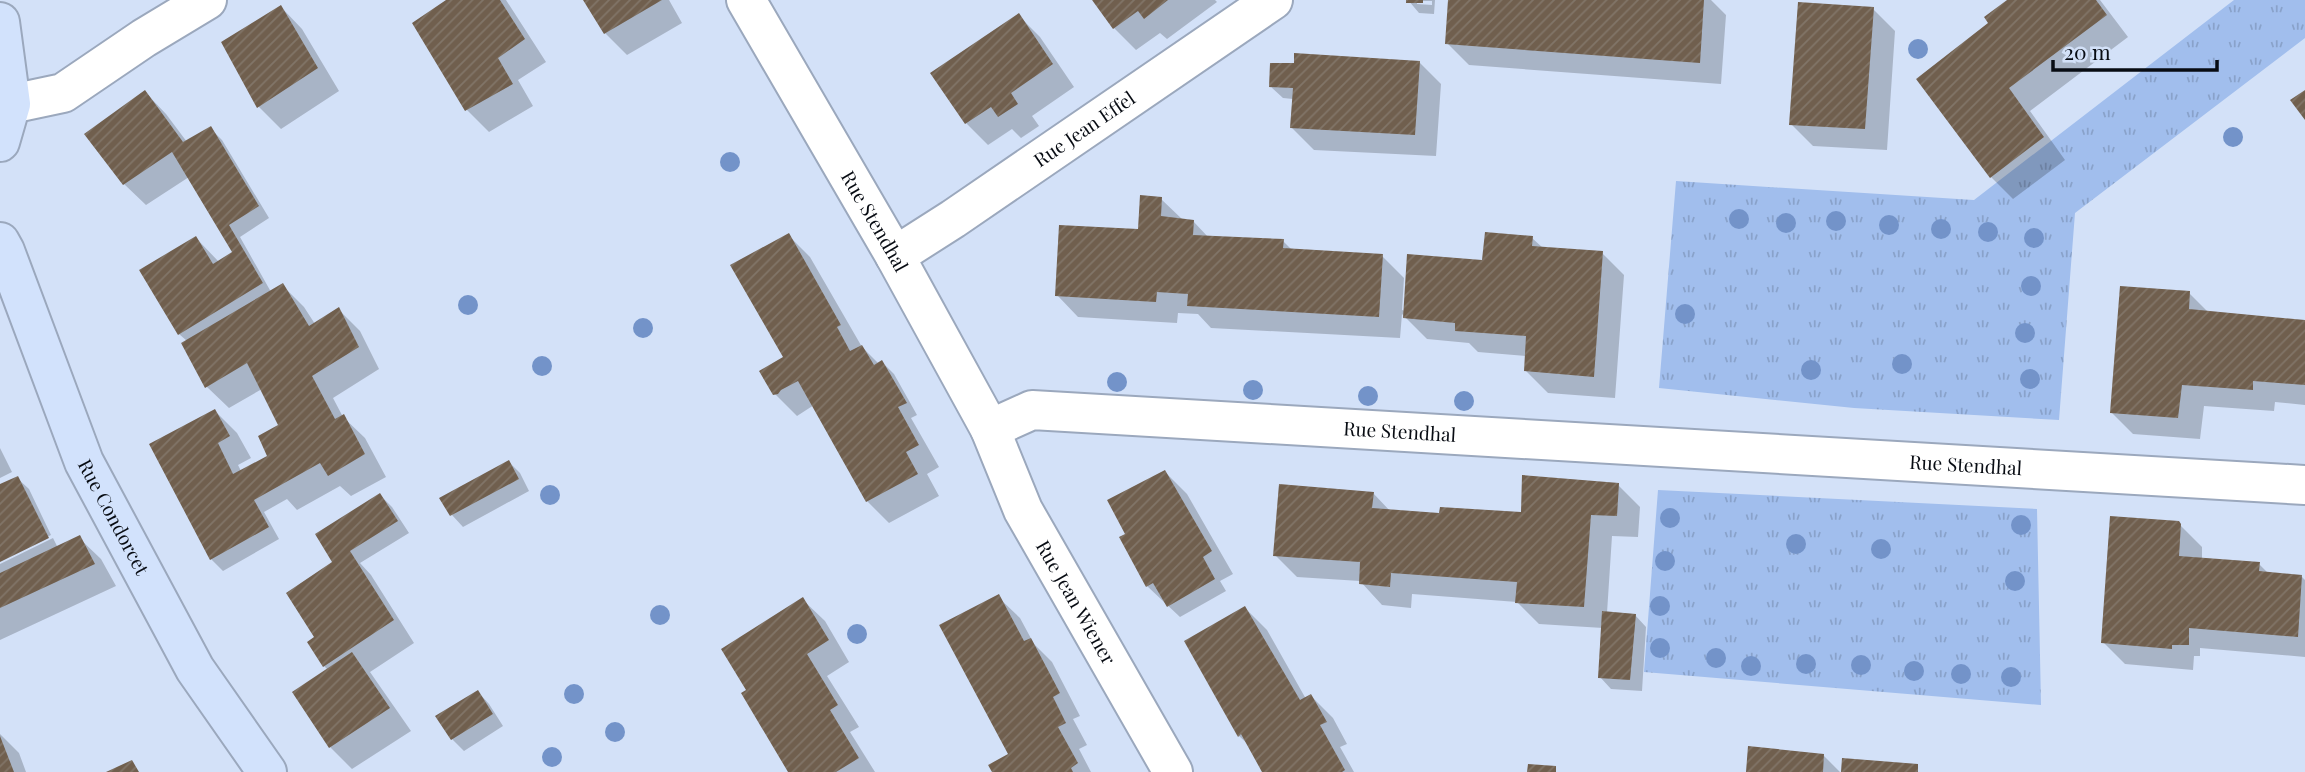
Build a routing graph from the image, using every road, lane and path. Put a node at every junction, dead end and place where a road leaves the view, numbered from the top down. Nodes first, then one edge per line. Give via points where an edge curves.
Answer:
1 (206, 0) edge
2 (746, 0) edge
3 (1273, 0) edge
4 (0, 22) edge
5 (11, 104) junction
6 (0, 142) edge
7 (0, 242) edge
8 (895, 256) junction
9 (990, 429) junction
10 (2305, 485) edge
11 (267, 772) edge
12 (1173, 772) edge

1 - 5 street via 63,93
2 - 8 street, Rue Stendhal
3 - 8 street, Rue Jean Effel
4 - 5 street
5 - 6 street
7 - 11 street, Rue Condorcet via 84,462 195,669
8 - 9 street, Rue Stendhal
9 - 10 street, Rue Stendhal via 1032,411
9 - 12 street, Rue Jean Wiener via 1023,510

